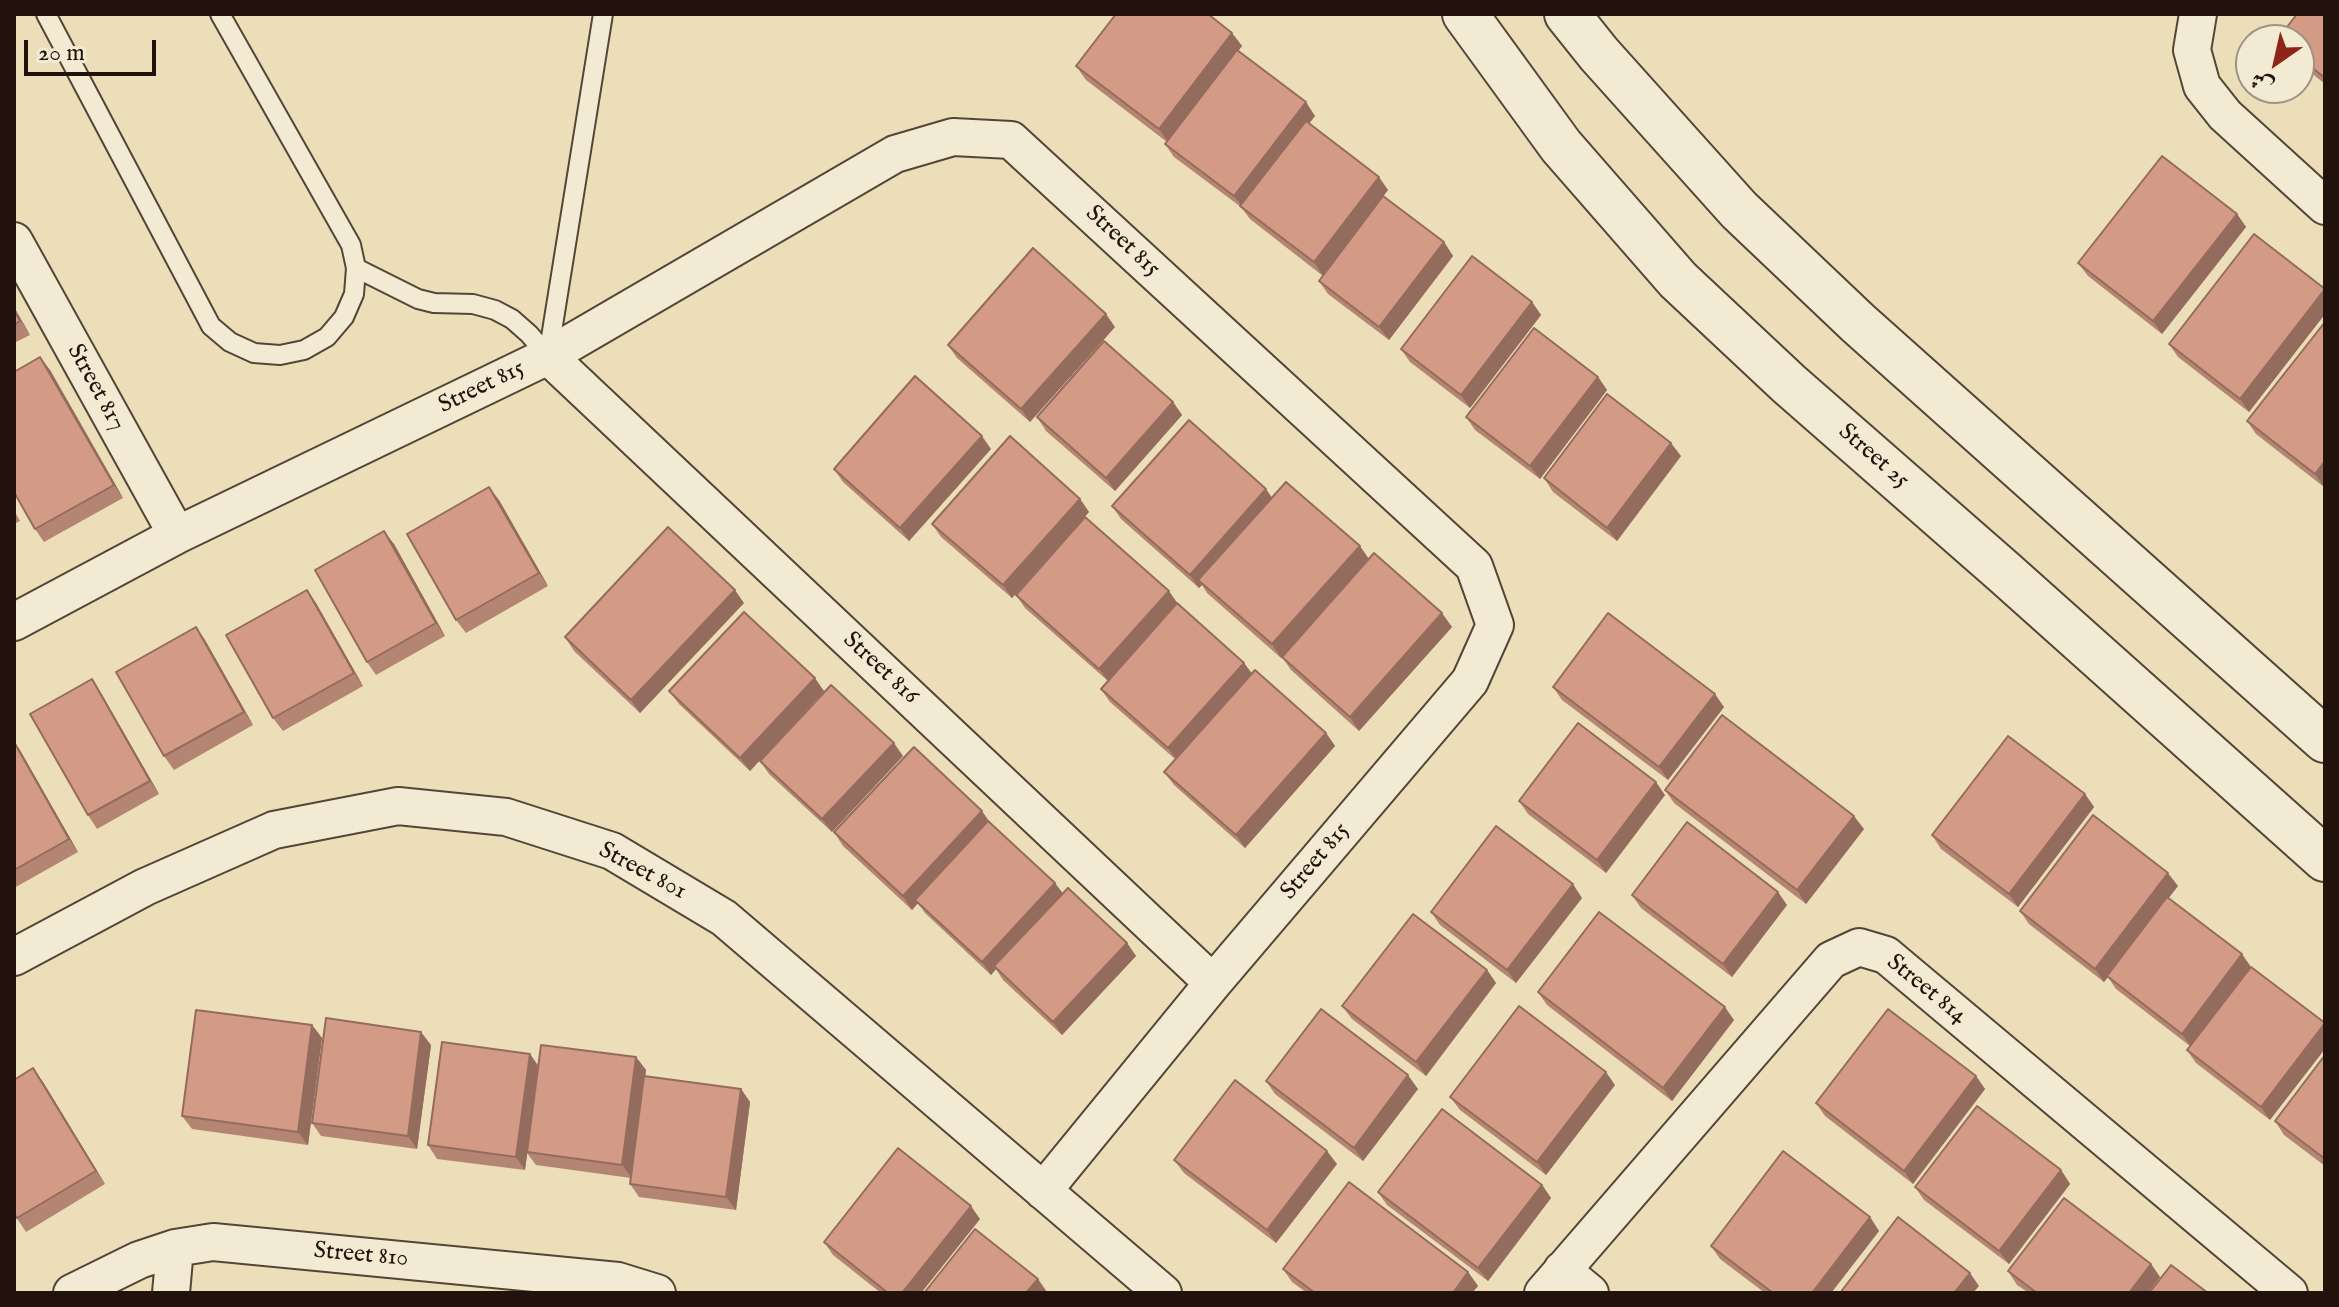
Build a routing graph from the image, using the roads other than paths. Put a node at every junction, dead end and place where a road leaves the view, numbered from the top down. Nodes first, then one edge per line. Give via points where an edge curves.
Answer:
1 (46, 14) edge
2 (220, 14) edge
3 (603, 14) edge
4 (1465, 14) edge
5 (1567, 14) edge
6 (2198, 14) edge
7 (2325, 206) edge
8 (14, 241) edge
9 (356, 268) junction
10 (548, 356) junction
11 (177, 535) junction
12 (14, 622) edge
13 (2325, 740) edge
14 (2325, 859) edge
15 (14, 957) edge
16 (1213, 983) junction
17 (1043, 1191) junction
18 (175, 1248) junction
19 (1552, 1281) edge
20 (653, 1292) edge
21 (72, 1293) edge
22 (171, 1293) edge
23 (1163, 1293) edge
24 (1590, 1293) edge
25 (2289, 1293) edge

1 - 9 lane via 211,326 230,342 254,353 280,355 327,337 354,294
2 - 9 lane via 351,245
3 - 10 lane
4 - 14 street, Street 25 via 1561,146 1678,280
5 - 13 street via 1739,210
6 - 7 street via 2192,50 2202,86 2225,115
8 - 11 street, Street 817
9 - 10 lane via 418,299 495,310 512,319
10 - 11 street, Street 815
10 - 16 street, Street 816
10 - 16 street, Street 815 via 895,154 953,137 1011,140 1474,566 1495,625 1470,681
11 - 12 street, Street 815
15 - 17 street, Street 801 via 145,887 274,830 398,806 506,817 612,851 724,918
16 - 17 street, Street 815
17 - 23 street, Street 801
18 - 20 street, Street 810 via 213,1242 618,1281
18 - 21 street, Street 810
18 - 22 street
19 - 24 street, Street 814
19 - 25 street, Street 814 via 1831,960 1859,947 1886,955

